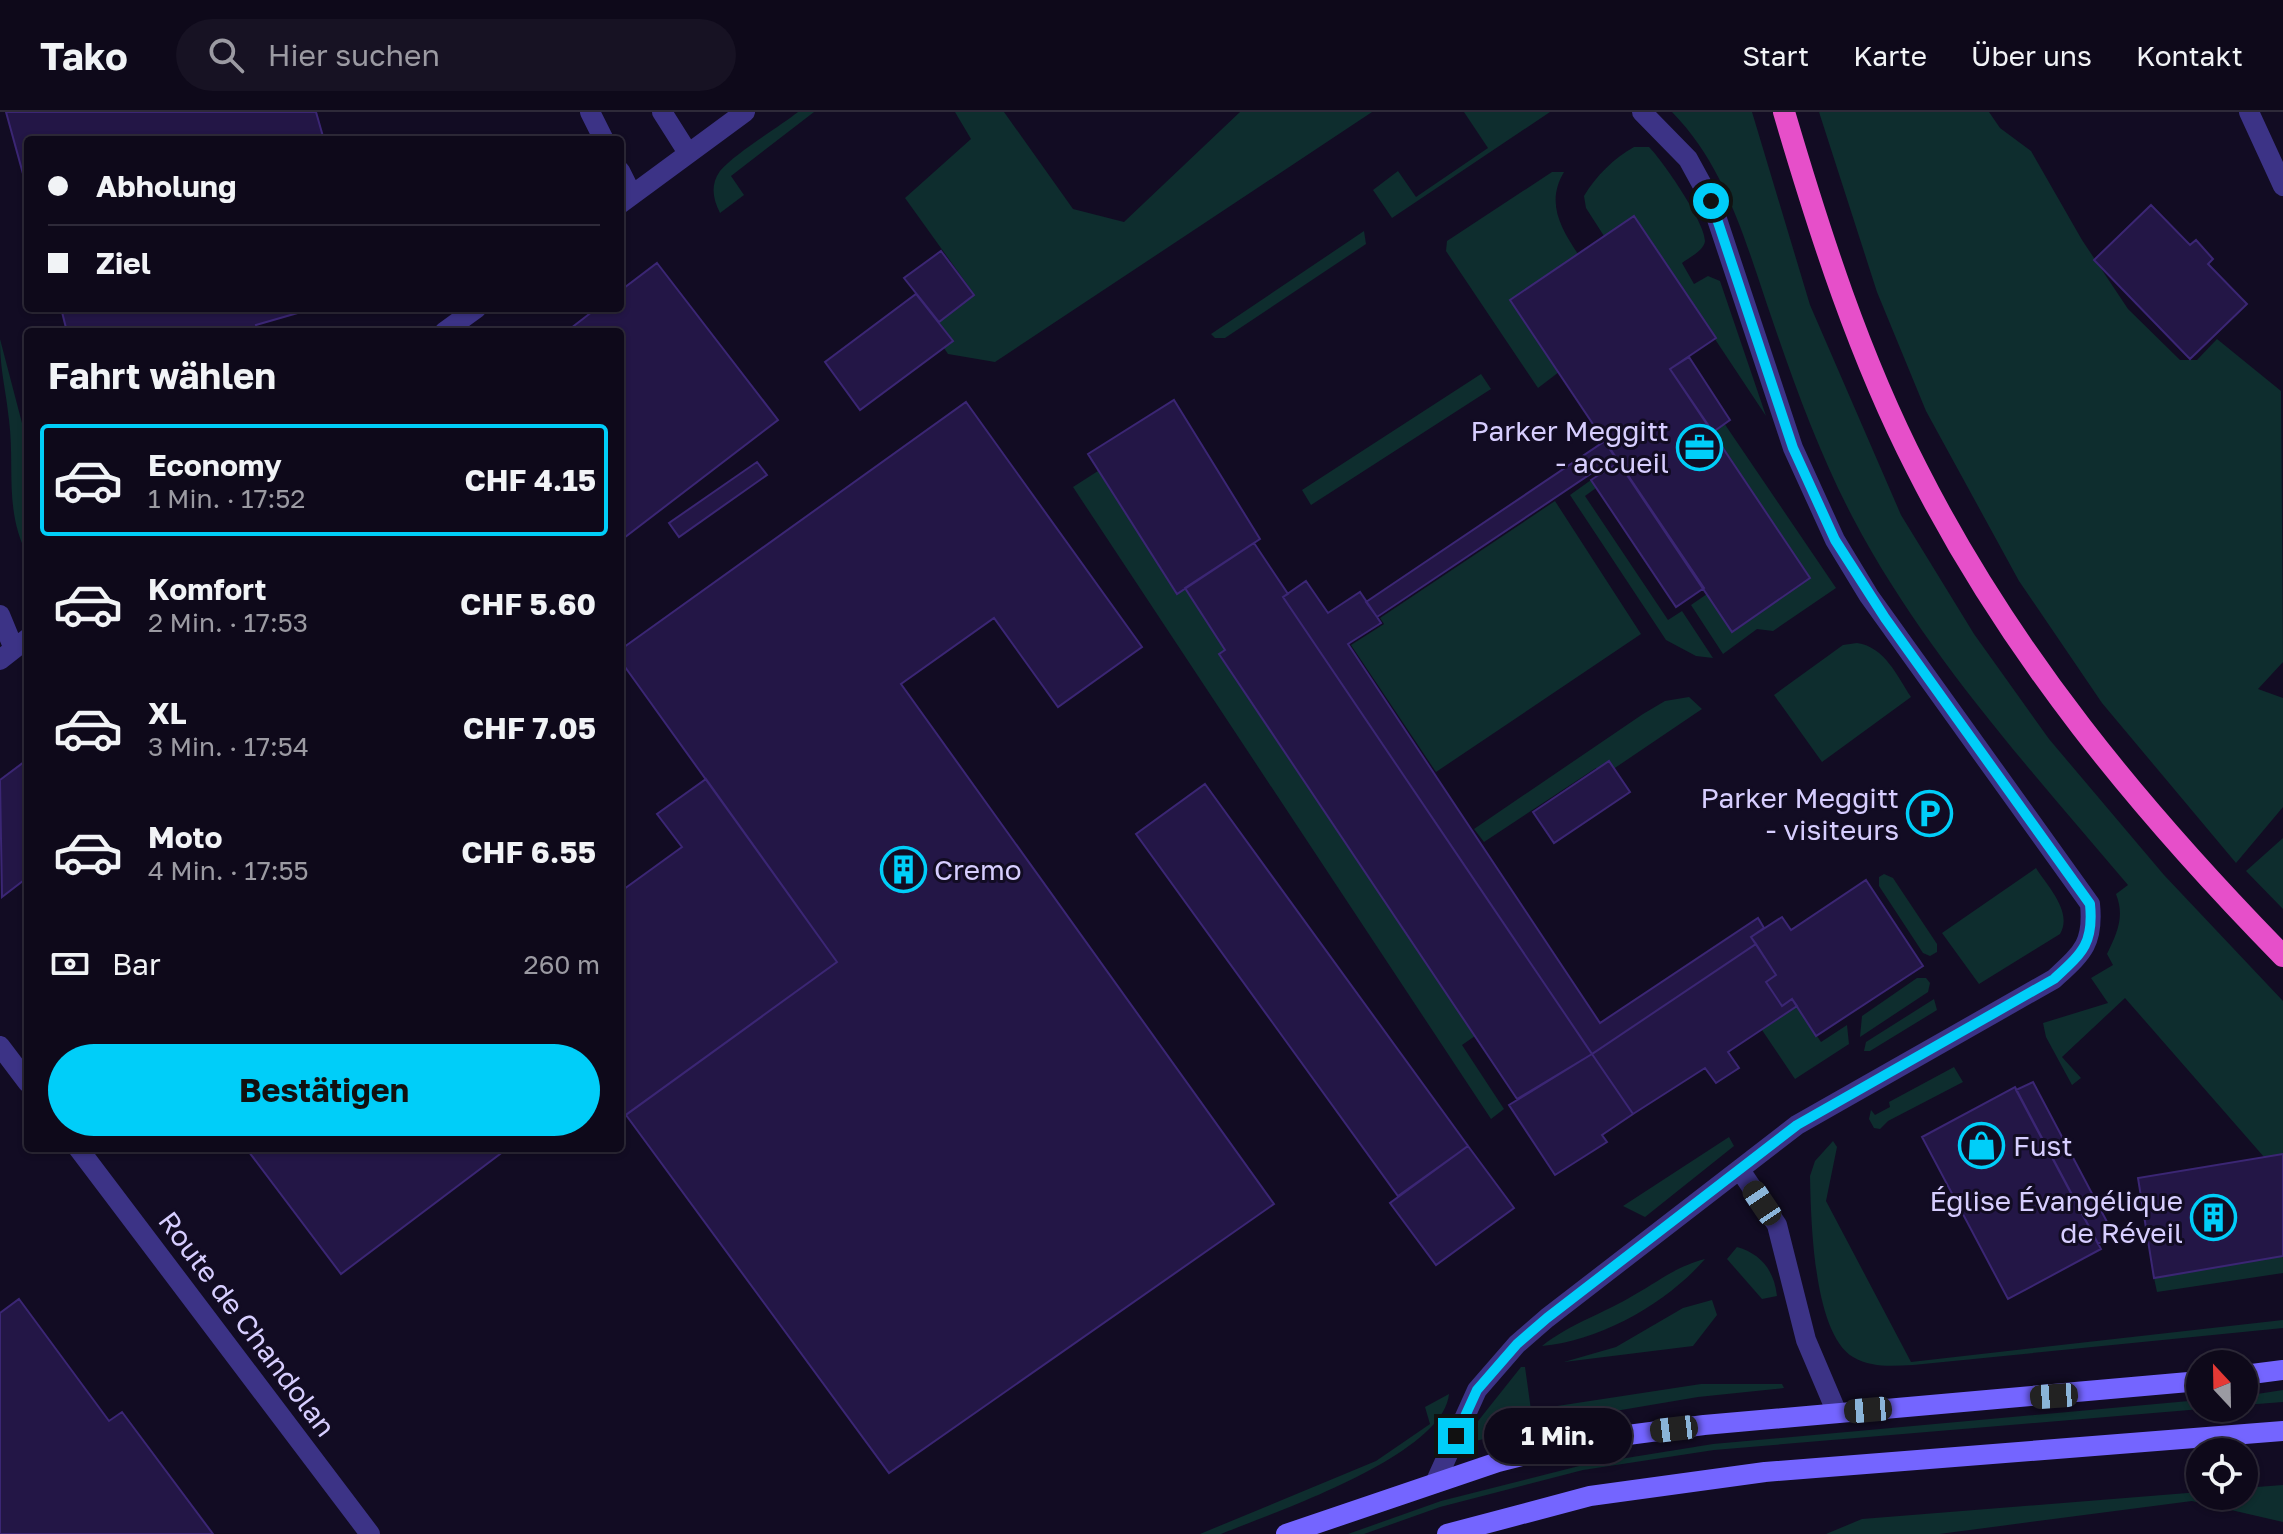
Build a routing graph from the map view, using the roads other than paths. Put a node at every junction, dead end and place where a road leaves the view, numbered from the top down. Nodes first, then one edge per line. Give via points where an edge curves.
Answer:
1 (590, 112) edge
2 (662, 112) edge
3 (745, 112) edge
4 (1642, 112) edge
5 (1784, 112) edge
6 (2249, 112) edge
7 (602, 136) edge
8 (688, 153) junction
9 (2283, 186) edge
10 (626, 200) edge
11 (472, 312) edge
12 (450, 328) edge
13 (0, 615) edge
14 (14, 649) edge
15 (2283, 956) edge
16 (0, 1046) edge
17 (24, 1078) edge
18 (81, 1152) edge
19 (1740, 1170) junction
20 (2283, 1370) edge
21 (2258, 1373) edge
22 (2186, 1382) edge
23 (1837, 1413) junction
24 (2283, 1431) edge
25 (1435, 1483) junction
26 (370, 1534) edge
27 (1286, 1534) edge
28 (1447, 1534) edge

1 - 7 street
2 - 8 street
3 - 8 street
4 - 19 street via 1688,159 1711,201 1793,448 1835,540 2090,904 2092,925 2084,951 2054,979 1797,1125
5 - 15 highway via 1871,369 1915,466 1969,564 2031,662 2122,779
6 - 9 street
8 - 10 street
11 - 12 street
13 - 14 street
16 - 17 street
18 - 26 street, Route de Chandolan
19 - 23 street via 1777,1225 1806,1340
19 - 25 street via 1517,1344 1477,1390
20 - 21 main road
22 - 23 main road
23 - 25 main road via 1582,1441
24 - 28 main road via 1765,1472 1590,1496
25 - 27 main road

